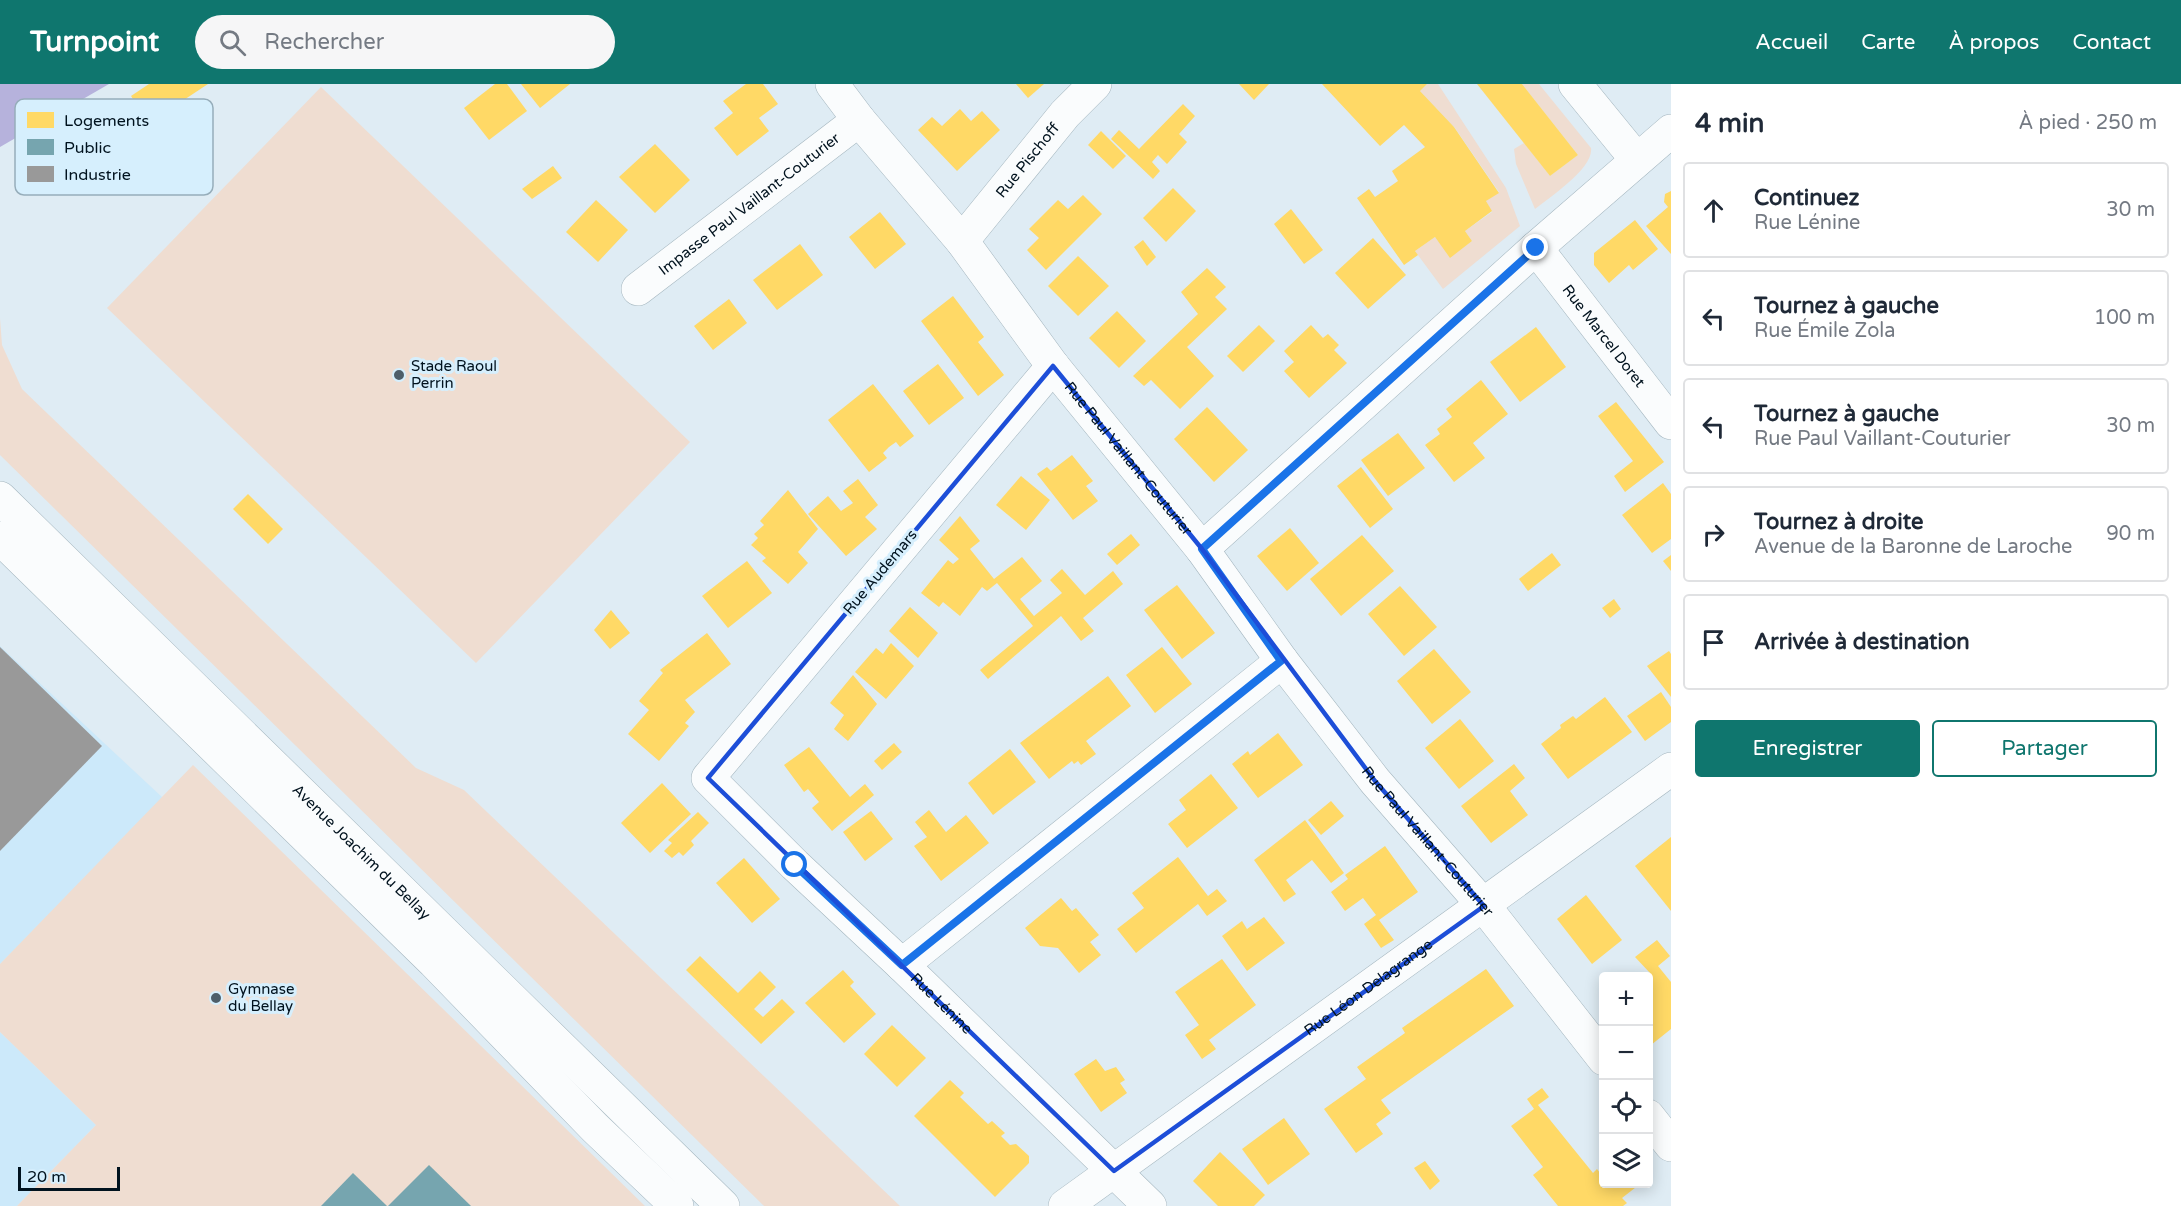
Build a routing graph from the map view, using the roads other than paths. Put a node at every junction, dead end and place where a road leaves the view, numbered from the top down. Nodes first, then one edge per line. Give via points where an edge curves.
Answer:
1 (832, 84) edge
2 (1095, 84) edge
3 (1575, 84) edge
4 (859, 120) junction
5 (1671, 131) edge
6 (1637, 160) junction
7 (962, 241) junction
8 (1536, 248) junction
9 (638, 289) dead end
10 (1053, 366) junction
11 (1671, 423) edge
12 (0, 498) edge
13 (0, 538) edge
14 (1202, 549) junction
15 (1281, 661) junction
16 (1671, 770) edge
17 (708, 778) joint
18 (1484, 906) junction
19 (902, 965) junction
20 (1599, 1053) edge
21 (1653, 1122) edge
22 (1671, 1145) edge
23 (1114, 1171) junction
24 (677, 1206) edge
25 (723, 1206) edge
26 (1065, 1206) edge
27 (1150, 1206) edge

1 - 4 street, Rue Paul Vaillant-Couturier
2 - 7 street, Rue Pischoff via 1065,114
3 - 6 street
4 - 7 street, Rue Paul Vaillant-Couturier
4 - 9 street, Impasse Paul Vaillant-Couturier
5 - 6 street
6 - 8 street
7 - 10 street, Rue Paul Vaillant-Couturier
8 - 11 street, Rue Marcel Doret
8 - 14 street
10 - 14 street, Rue Paul Vaillant-Couturier
10 - 17 street, Rue Audemars
12 - 25 street, Avenue Joachim du Bellay
13 - 24 street, Avenue Joachim du Bellay via 434,962 595,1128
14 - 15 street, Rue Paul Vaillant-Couturier
15 - 18 street, Rue Paul Vaillant-Couturier via 1375,781
15 - 19 street
16 - 18 street, Rue Léon Delagrange
17 - 19 street, Rue Lénine
18 - 20 street, Rue Paul Vaillant-Couturier
18 - 23 street, Rue Léon Delagrange
19 - 23 street, Rue Lénine
21 - 22 street
23 - 26 street, Rue Léon Delagrange
23 - 27 street, Rue Lénine

